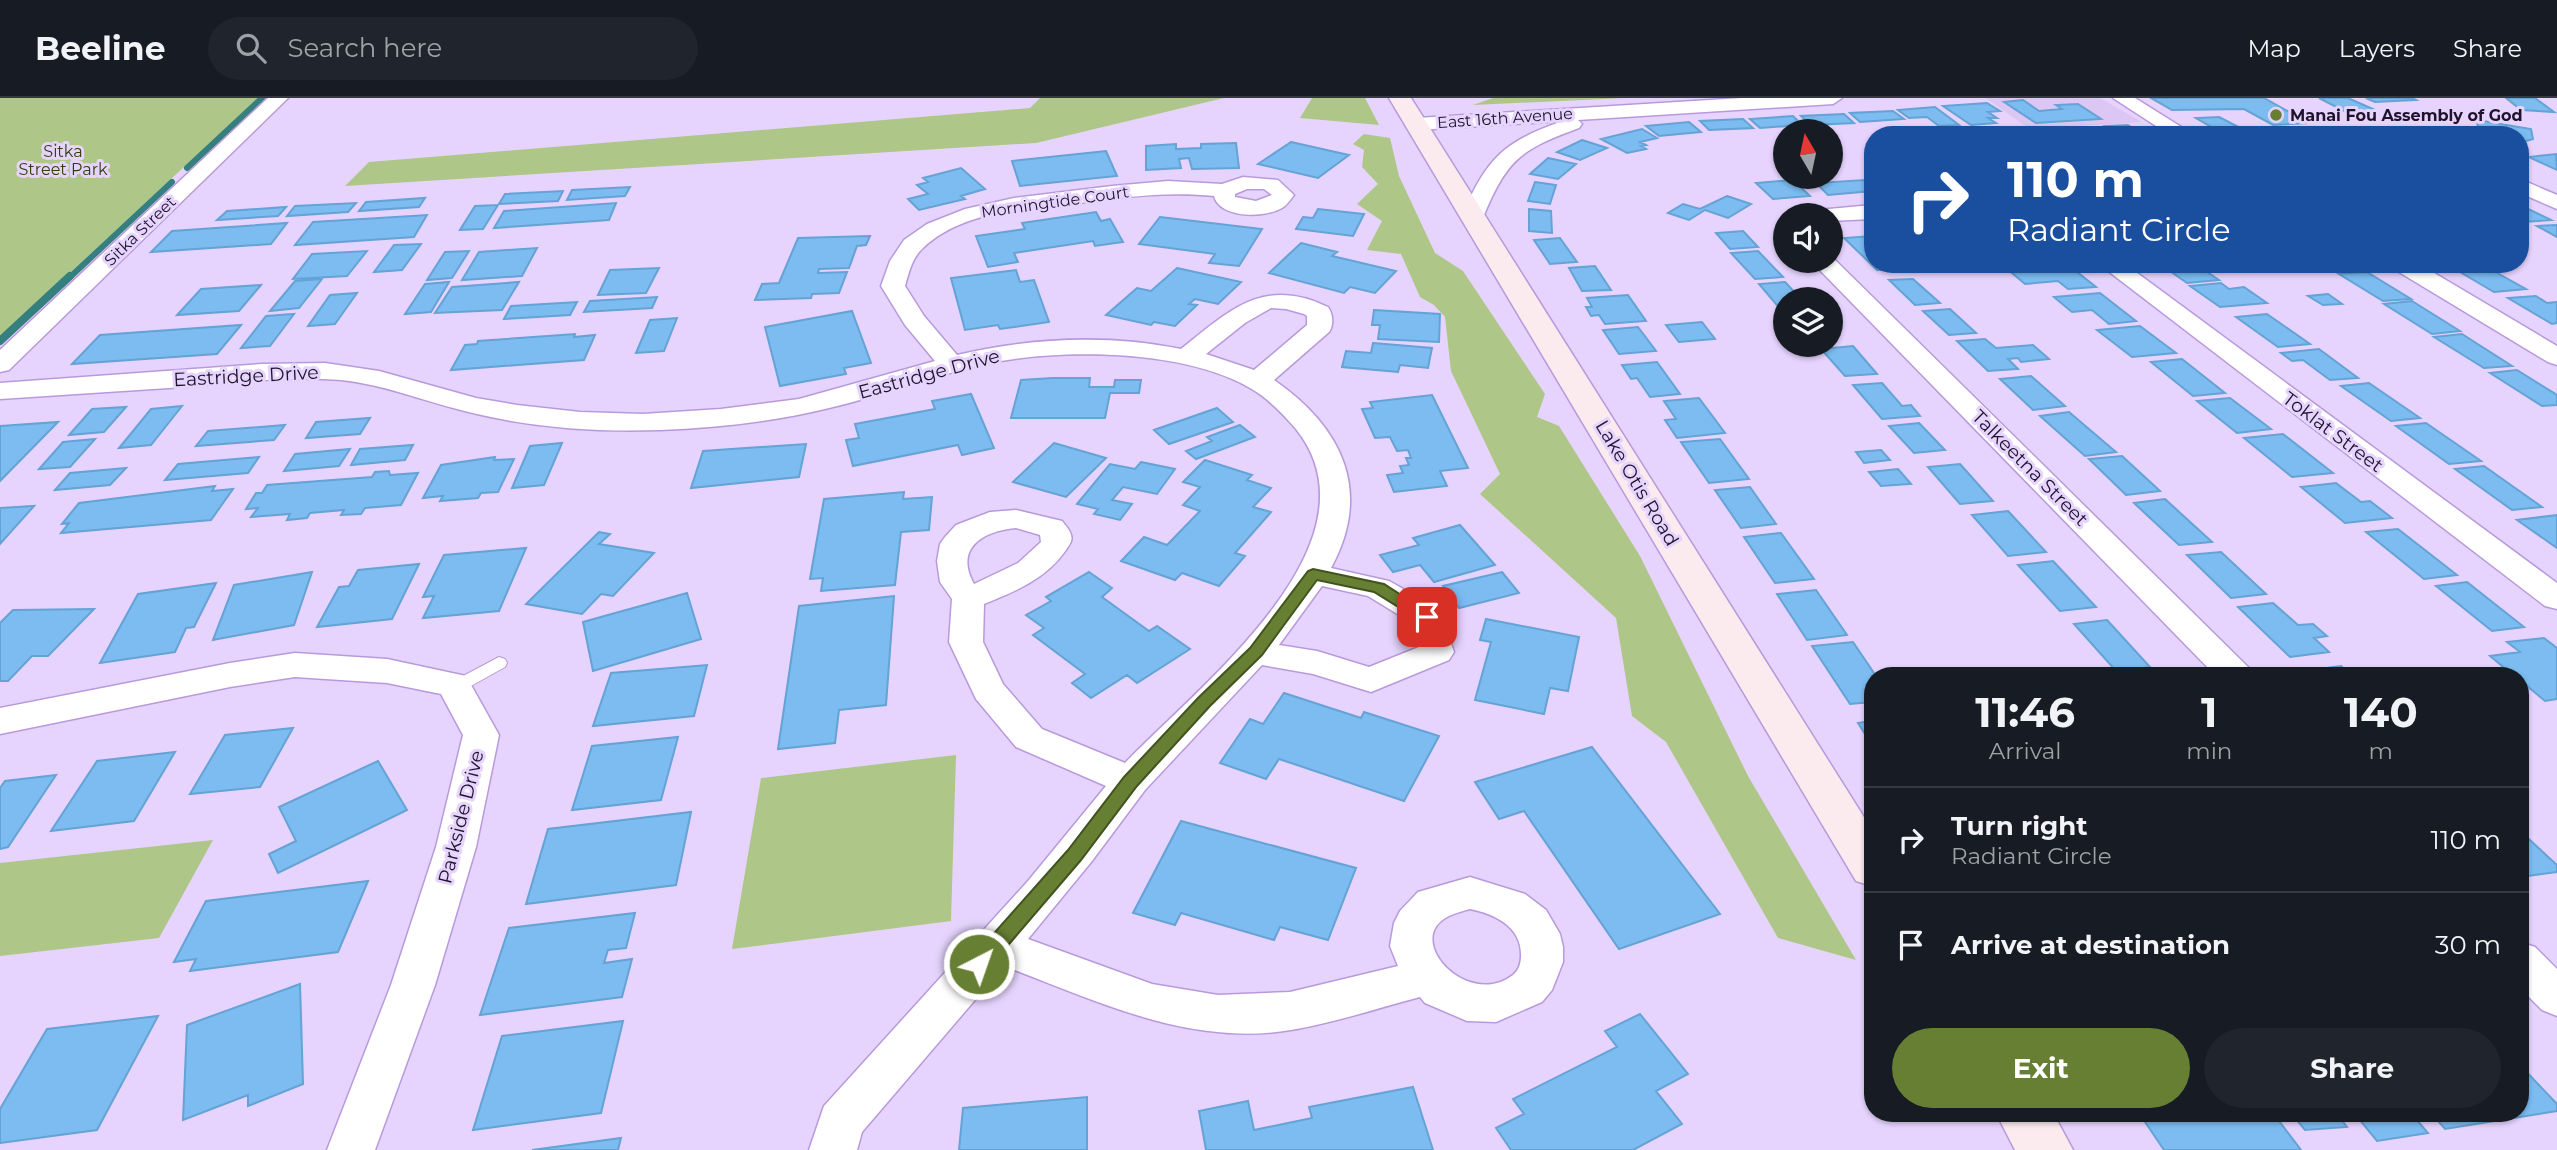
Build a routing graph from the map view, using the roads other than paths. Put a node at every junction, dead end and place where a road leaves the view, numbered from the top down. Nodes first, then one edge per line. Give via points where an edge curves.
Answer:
1 (279, 98) edge
2 (1833, 98) edge
3 (2122, 98) edge
4 (1636, 110) junction
5 (1408, 111) edge
6 (2169, 126) edge
7 (2529, 189) edge
8 (1224, 191) dead end
9 (2557, 203) edge
10 (1864, 213) edge
11 (1843, 214) edge
12 (1473, 215) junction
13 (1835, 273) edge
14 (2122, 273) edge
15 (2417, 273) edge
16 (2557, 357) edge
17 (1185, 358) junction
18 (0, 364) edge
19 (952, 365) junction
20 (1257, 382) junction
21 (0, 391) edge
22 (1313, 574) junction
23 (968, 599) dead end
24 (2557, 599) edge
25 (1256, 652) junction
26 (499, 663) dead end
27 (2227, 667) edge
28 (456, 687) junction
29 (0, 721) edge
30 (1131, 781) junction
31 (1864, 855) edge
32 (996, 945) junction
33 (2529, 969) edge
34 (1425, 978) dead end
35 (2557, 997) edge
36 (2028, 1122) edge
37 (351, 1150) edge
38 (832, 1150) edge
39 (2045, 1150) edge

1 - 18 street, Sitka Street
2 - 4 street, East 16th Avenue
3 - 6 street
4 - 5 street, East 16th Avenue
4 - 12 street, East 16th Avenue via 1577,122 1522,144 1501,159
5 - 12 main road, Lake Otis Road
7 - 9 street
8 - 19 street, Morningtide Court via 1179,186 1029,203 974,213 933,229 899,261 893,286 914,320
10 - 11 street
12 - 31 main road, Lake Otis Road
13 - 27 street, Talkeetna Street
14 - 24 street, Toklat Street
15 - 16 street
17 - 19 street, Eastridge Drive via 1071,347 1015,351
17 - 20 street, Eastridge Drive
17 - 20 street via 1264,302 1285,301 1319,312 1320,327
19 - 21 street, Eastridge Drive via 798,407 643,422 530,416 342,373 266,372
20 - 22 street, Eastridge Drive via 1286,403 1316,435 1333,467 1335,522
22 - 25 street, Eastridge Drive
22 - 25 street via 1378,588 1427,617 1437,652 1371,680 1317,663
23 - 30 street via 967,642 977,666 988,690 1029,738
25 - 30 street, Eastridge Drive
26 - 28 lane
28 - 29 street via 387,671 295,665
28 - 37 street, Parkside Drive via 481,735 456,847 413,985
30 - 32 street, Eastridge Drive via 1075,855
32 - 34 street via 1151,1003 1218,1014 1290,1011
32 - 38 street, Eastridge Drive via 841,1121
33 - 35 street
36 - 39 main road

